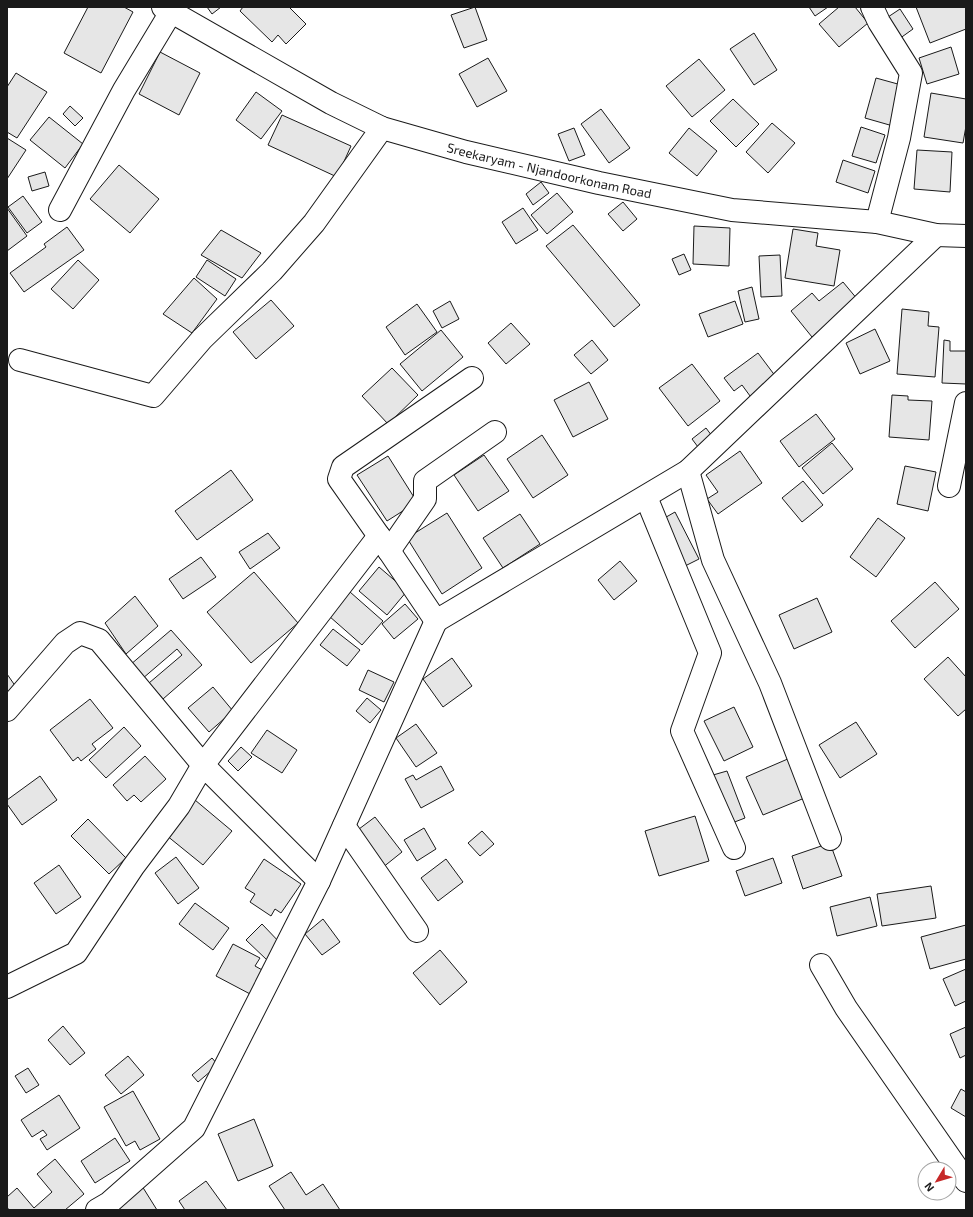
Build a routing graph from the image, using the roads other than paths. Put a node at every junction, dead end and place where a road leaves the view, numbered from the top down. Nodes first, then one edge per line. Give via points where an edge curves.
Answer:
1 (872, 7) edge
2 (167, 9) edge
3 (382, 128) junction
4 (60, 210) dead end
5 (877, 222) junction
6 (936, 235) junction
7 (966, 236) edge
8 (20, 360) dead end
9 (472, 378) dead end
10 (966, 403) edge
11 (495, 432) dead end
12 (688, 471) junction
13 (949, 486) dead end
14 (646, 497) junction
15 (384, 543) junction
16 (436, 621) junction
17 (7, 710) edge
18 (203, 765) junction
19 (344, 826) junction
20 (830, 839) dead end
21 (734, 848) dead end
22 (320, 881) junction
23 (417, 931) dead end
24 (821, 965) dead end
25 (7, 987) edge
26 (966, 1181) edge
27 (97, 1210) edge

1 - 5 street via 911,73 899,138
2 - 3 street, Sreekaryam - Njandoorkonam Road via 331,103
2 - 4 street
3 - 5 street, Sreekaryam - Njandoorkonam Road via 481,156 732,210
3 - 8 street via 314,223 272,271 202,339 153,396
5 - 6 street, Sreekaryam - Njandoorkonam Road
6 - 7 street, Sreekaryam - Njandoorkonam Road
6 - 12 street
9 - 15 street via 343,467 340,479
10 - 13 street
11 - 15 street via 425,481 426,499
12 - 14 street
12 - 20 street via 713,560 770,683
14 - 16 street
14 - 21 street via 710,653 682,731
15 - 16 street
15 - 18 street
16 - 19 street
17 - 18 street via 65,643 80,633 99,640
18 - 22 street
18 - 25 street via 179,806 133,867 76,953
19 - 22 street
19 - 23 street
22 - 27 street via 194,1128 109,1203
24 - 26 street via 846,1008

